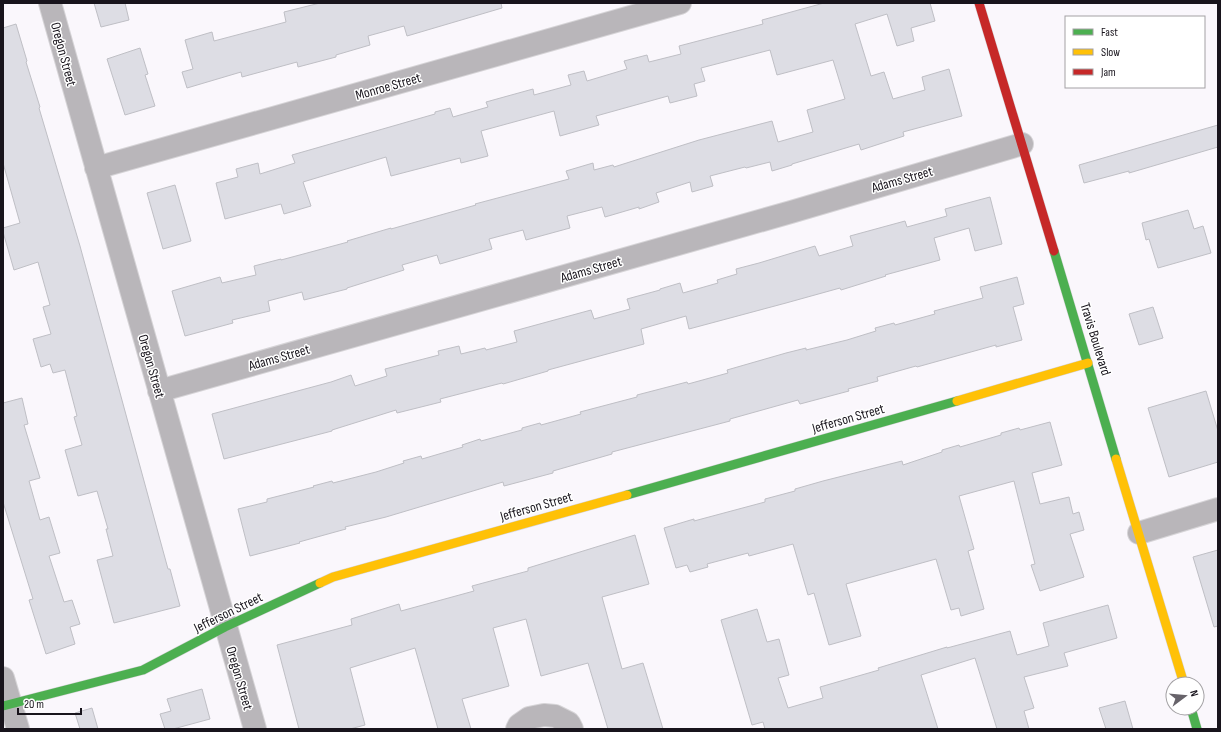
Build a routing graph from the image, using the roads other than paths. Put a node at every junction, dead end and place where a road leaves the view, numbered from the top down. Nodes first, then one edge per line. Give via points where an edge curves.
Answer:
1 (50, 3) edge
2 (680, 3) edge
3 (979, 3) edge
4 (1022, 144) junction
5 (96, 168) junction
6 (1088, 363) junction
7 (160, 391) junction
8 (1218, 509) edge
9 (1139, 533) junction
10 (225, 628) junction
11 (1182, 676) edge
12 (3, 678) edge
13 (7, 705) edge
14 (1193, 716) edge
15 (18, 729) edge
16 (255, 729) edge
17 (517, 729) edge
18 (572, 729) edge
19 (1197, 729) edge

1 - 5 street, Oregon Street
2 - 5 street, Monroe Street
3 - 4 street, Travis Boulevard
4 - 6 street, Travis Boulevard
4 - 7 street, Adams Street
5 - 7 street, Oregon Street
6 - 9 street, Travis Boulevard
6 - 10 street, Jefferson Street via 333,577
7 - 10 street, Oregon Street
8 - 9 street
9 - 11 street, Travis Boulevard
10 - 13 street, Jefferson Street via 143,670
10 - 16 street, Oregon Street
12 - 13 street
13 - 15 street
14 - 19 street
17 - 18 street via 529,718 544,715 555,716 568,723

